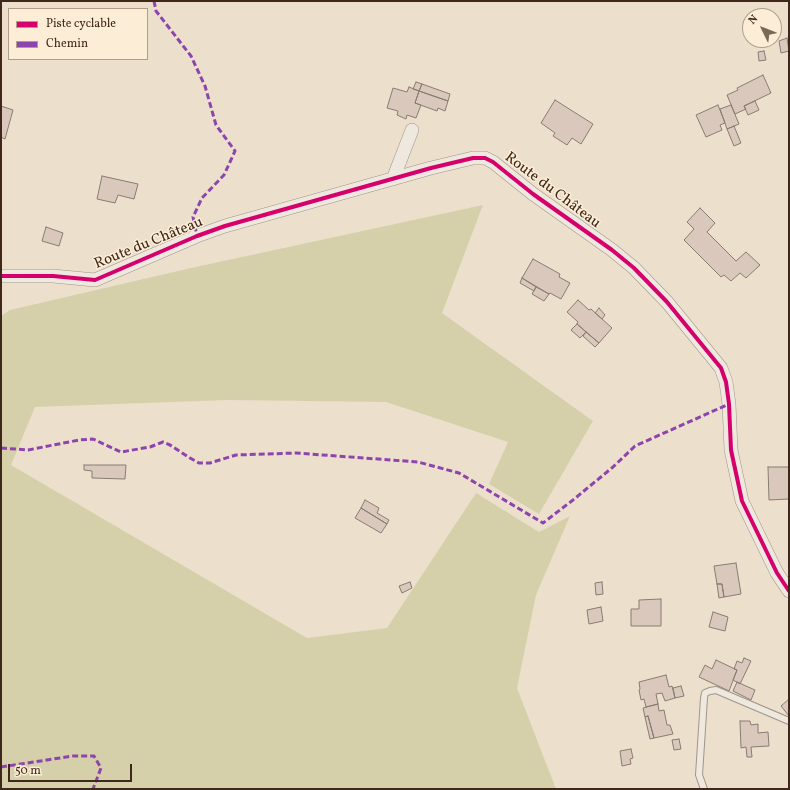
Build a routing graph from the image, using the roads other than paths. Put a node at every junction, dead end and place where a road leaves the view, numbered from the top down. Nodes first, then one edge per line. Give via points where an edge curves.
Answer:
1 (412, 130) dead end
2 (393, 179) junction
3 (1, 276) edge
4 (789, 591) edge
5 (789, 721) edge
6 (704, 789) edge

1 - 2 street
2 - 3 street, Route du Château via 197,236 95,280 53,276
2 - 4 street, Route du Château via 473,158 485,158 612,250 645,279 721,368 729,404 731,450 742,501 777,573
5 - 6 lane via 716,690 705,693 698,775

